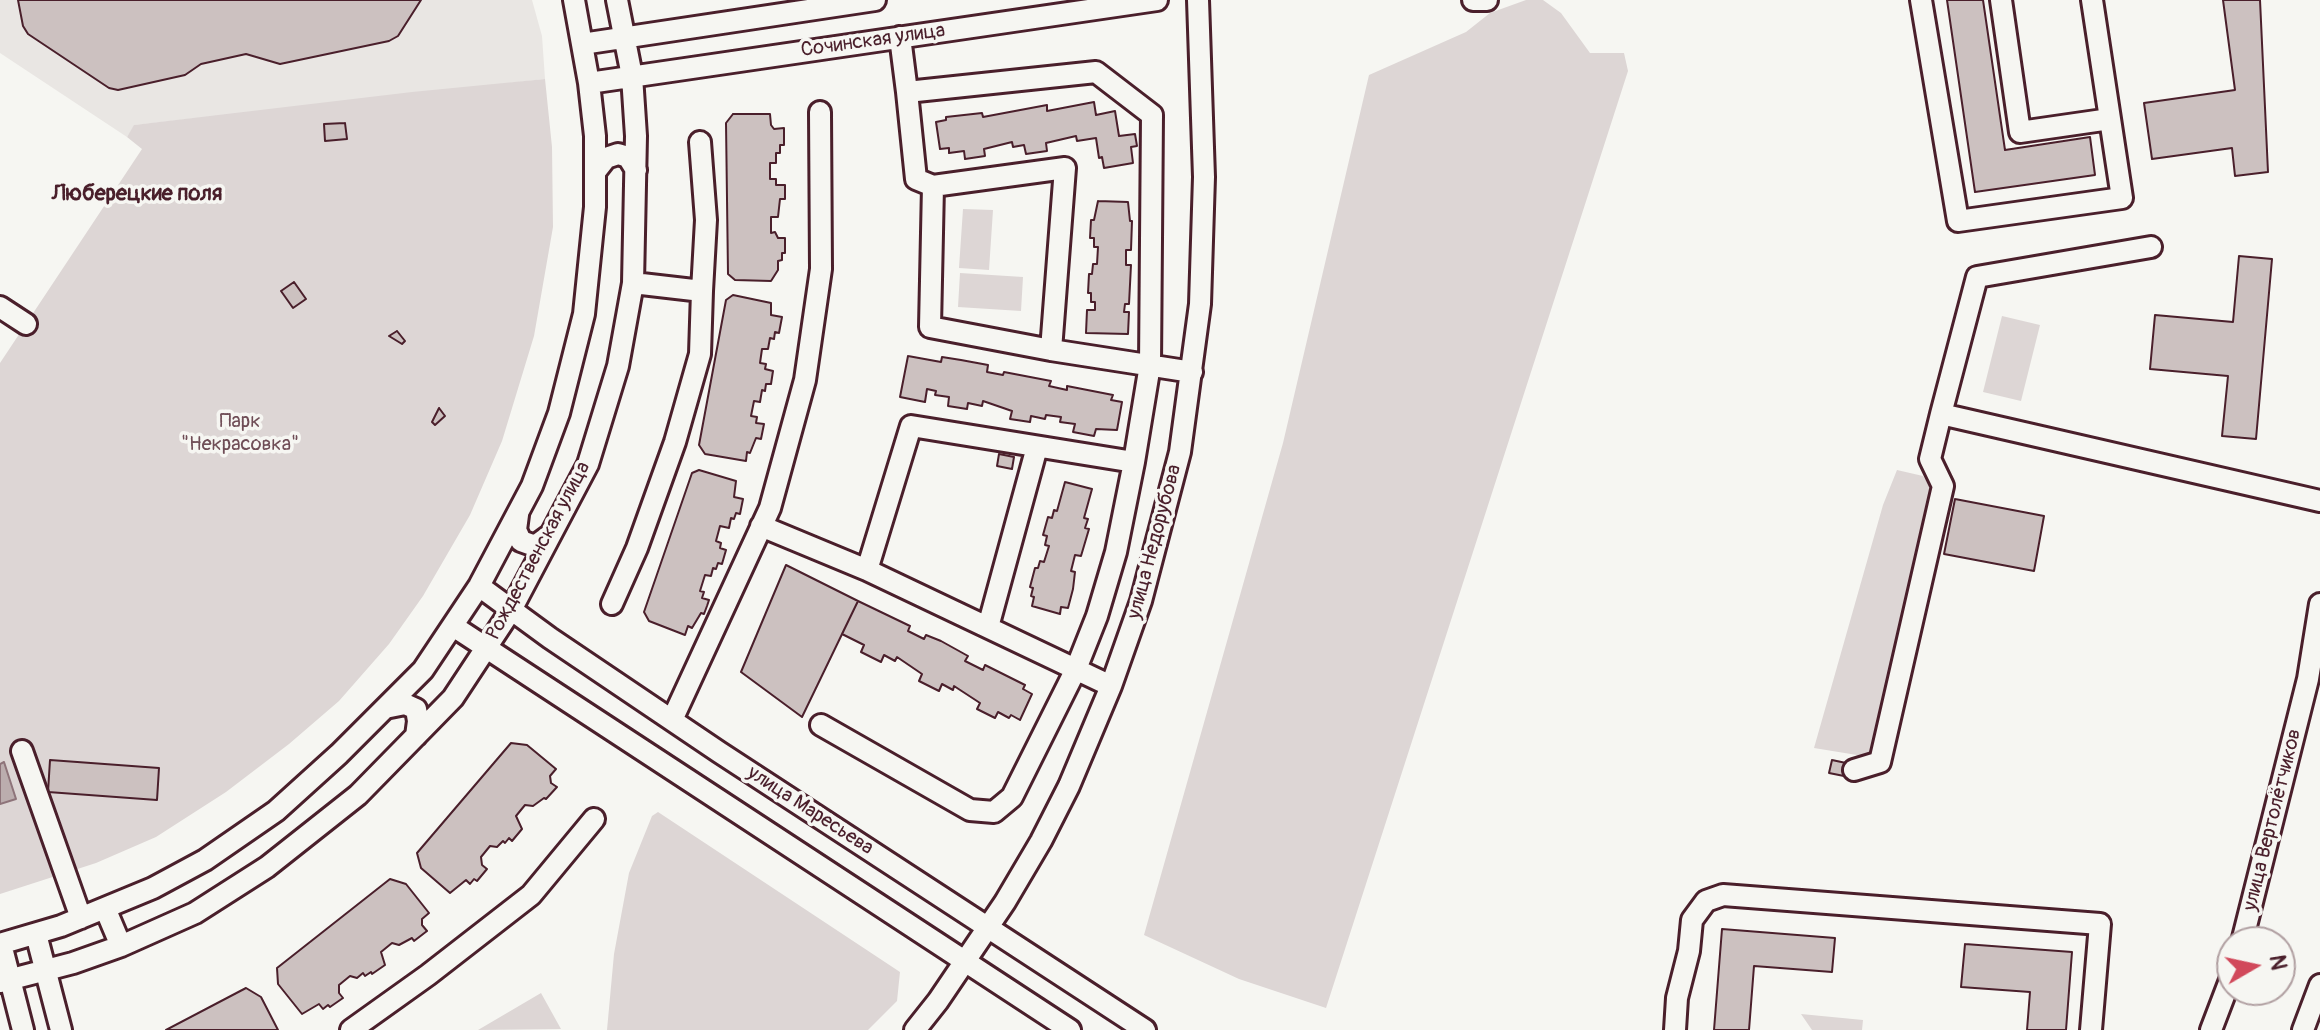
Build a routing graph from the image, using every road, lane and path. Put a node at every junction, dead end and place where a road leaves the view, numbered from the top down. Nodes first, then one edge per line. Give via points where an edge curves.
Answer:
1 (574, 0) edge
2 (617, 0) edge
3 (875, 0) edge
4 (1157, 0) edge
5 (1198, 0) edge
6 (1473, 0) edge
7 (1487, 0) edge
8 (1921, 0) edge
9 (2001, 0) edge
10 (2092, 0) edge
11 (811, 5) edge
12 (625, 37) junction
13 (900, 37) junction
14 (582, 44) junction
15 (632, 76) junction
16 (589, 83) junction
17 (907, 92) junction
18 (820, 112) dead end
19 (2110, 119) junction
20 (700, 142) dead end
21 (636, 170) junction
22 (595, 172) junction
23 (933, 186) junction
24 (2151, 247) dead end
25 (633, 283) junction
26 (702, 291) junction
27 (0, 307) edge
28 (26, 324) dead end
29 (1051, 350) junction
30 (1150, 365) junction
31 (1192, 372) junction
32 (1941, 414) junction
33 (1037, 447) junction
34 (1134, 462) junction
35 (2320, 501) edge
36 (518, 515) junction
37 (761, 526) junction
38 (550, 535) junction
39 (867, 570) junction
40 (479, 586) junction
41 (612, 604) dead end
42 (2320, 604) edge
43 (511, 610) junction
44 (453, 626) junction
45 (988, 627) junction
46 (487, 648) junction
47 (1076, 669) junction
48 (1111, 686) junction
49 (385, 708) junction
50 (672, 720) junction
51 (821, 725) dead end
52 (416, 736) junction
53 (22, 751) dead end
54 (1854, 770) dead end
55 (594, 819) dead end
56 (105, 908) junction
57 (81, 918) junction
58 (988, 926) junction
59 (2246, 926) edge
60 (36, 934) junction
61 (0, 944) edge
62 (121, 946) junction
63 (964, 960) junction
64 (46, 971) junction
65 (5, 981) edge
66 (2320, 985) edge
67 (2220, 1006) edge
68 (23, 1030) edge
69 (61, 1030) edge
70 (351, 1030) edge
71 (915, 1030) edge
72 (1070, 1030) edge
73 (1145, 1030) edge
74 (1675, 1030) edge
75 (2091, 1030) edge
76 (2211, 1030) edge
77 (2303, 1030) edge

1 - 14 street
2 - 12 street, Рождественская улица
3 - 11 street, Сочинская улица
4 - 13 street, Сочинская улица
5 - 31 street, улица Недорубова via 1204,177
6 - 7 street
8 - 19 street via 1958,221 2122,198
9 - 19 street via 2020,132
10 - 19 street
11 - 12 street, Сочинская улица
12 - 14 street, Сочинская улица
12 - 15 street, Рождественская улица
13 - 15 street, Сочинская улица
13 - 17 street
14 - 16 street
15 - 16 street, Сочинская улица
15 - 21 street, Рождественская улица
16 - 22 street
17 - 23 street via 916,179
17 - 30 street via 1096,72 1152,115
18 - 37 street via 821,269 805,380
20 - 26 street via 706,220
21 - 22 street via 628,157 618,154 606,158
21 - 25 street, Рождественская улица
22 - 36 street via 584,314 559,413
23 - 29 street via 930,327
23 - 29 street via 1065,168
24 - 32 street via 1977,277
25 - 26 street
25 - 38 street, Рождественская улица via 618,366 588,464
26 - 41 street via 700,354 637,548
27 - 28 street
29 - 30 street
30 - 31 street
30 - 34 street
31 - 48 street, улица Недорубова via 1180,452 1141,601
32 - 35 street
32 - 54 street via 1930,459 1943,486 1880,762
33 - 34 street
33 - 39 street via 911,426
33 - 45 street
34 - 47 street via 1112,565
36 - 38 street via 521,541 535,546
36 - 40 street
37 - 39 street
37 - 50 street
38 - 43 street, Рождественская улица
39 - 45 street
40 - 43 street, улица Маресьева
40 - 44 street
42 - 59 street, улица Вертолётчиков via 2308,679
43 - 46 street, Рождественская улица
43 - 50 street, улица Маресьева
44 - 46 street, улица Маресьева
44 - 49 street via 423,670
45 - 47 street
46 - 52 street, Рождественская улица via 453,698
46 - 63 street, улица Маресьева
47 - 48 street
47 - 51 street via 1012,797 994,812 970,810
48 - 58 street, улица Недорубова via 1041,841
49 - 52 street via 405,704 416,709
49 - 56 street via 276,811 205,860
50 - 58 street, улица Маресьева
52 - 62 street, Рождественская улица via 358,795 267,867 195,913
53 - 57 street
55 - 70 street via 531,895
56 - 57 street
56 - 62 street
57 - 60 street
58 - 63 street, улица Недорубова
58 - 73 street, улица Маресьева
60 - 61 street
60 - 64 street
61 - 65 street
62 - 64 street, Рождественская улица
63 - 71 street, улица Недорубова
63 - 72 street, улица Маресьева
64 - 65 street, Рождественская улица
64 - 69 street
65 - 68 street
66 - 77 street
67 - 76 street
74 - 75 street via 1692,920 1706,901 1723,895 2100,924

